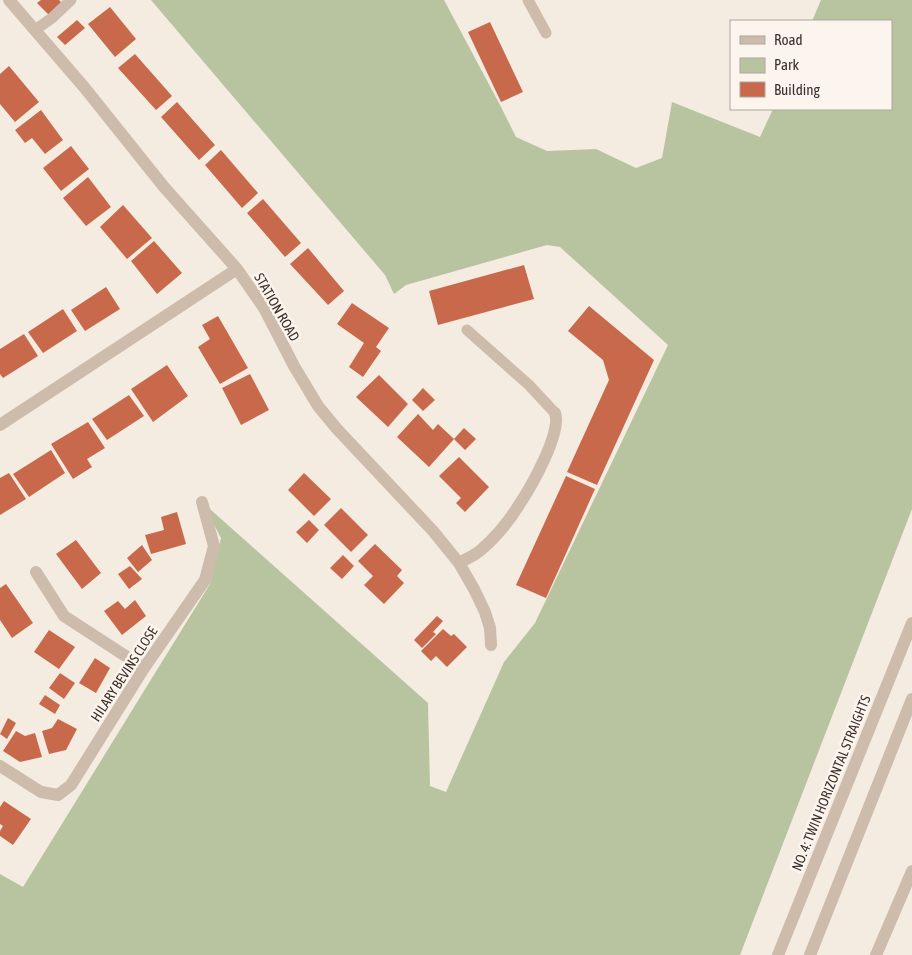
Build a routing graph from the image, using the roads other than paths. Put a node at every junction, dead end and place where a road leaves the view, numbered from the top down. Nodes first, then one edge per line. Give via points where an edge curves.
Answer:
1 (9, 0) edge
2 (72, 0) edge
3 (528, 0) edge
4 (35, 30) junction
5 (546, 33) dead end
6 (237, 269) junction
7 (467, 330) dead end
8 (555, 413) joint
9 (0, 425) edge
10 (202, 502) dead end
11 (458, 562) junction
12 (36, 572) dead end
13 (912, 623) edge
14 (491, 645) dead end
15 (144, 668) junction
16 (912, 700) edge
17 (0, 766) edge
18 (912, 870) edge
19 (778, 955) edge
20 (810, 955) edge
21 (876, 955) edge

1 - 4 street, STATION ROAD
2 - 4 lane
3 - 5 lane
4 - 6 street, STATION ROAD via 164,187
6 - 9 street
6 - 11 street, STATION ROAD via 264,308 318,406
7 - 8 lane via 529,385
8 - 11 street via 557,419 547,452 518,506 498,534 480,551
10 - 15 street, HILARY BEVINS CLOSE via 214,546 205,580
11 - 14 street, STATION ROAD via 485,612
12 - 15 street via 64,616
13 - 19 street, NO. 4: TWIN HORIZONTAL STRAIGHTS
15 - 17 street, HILARY BEVINS CLOSE via 71,785 58,795 41,792
16 - 20 street
18 - 21 street

